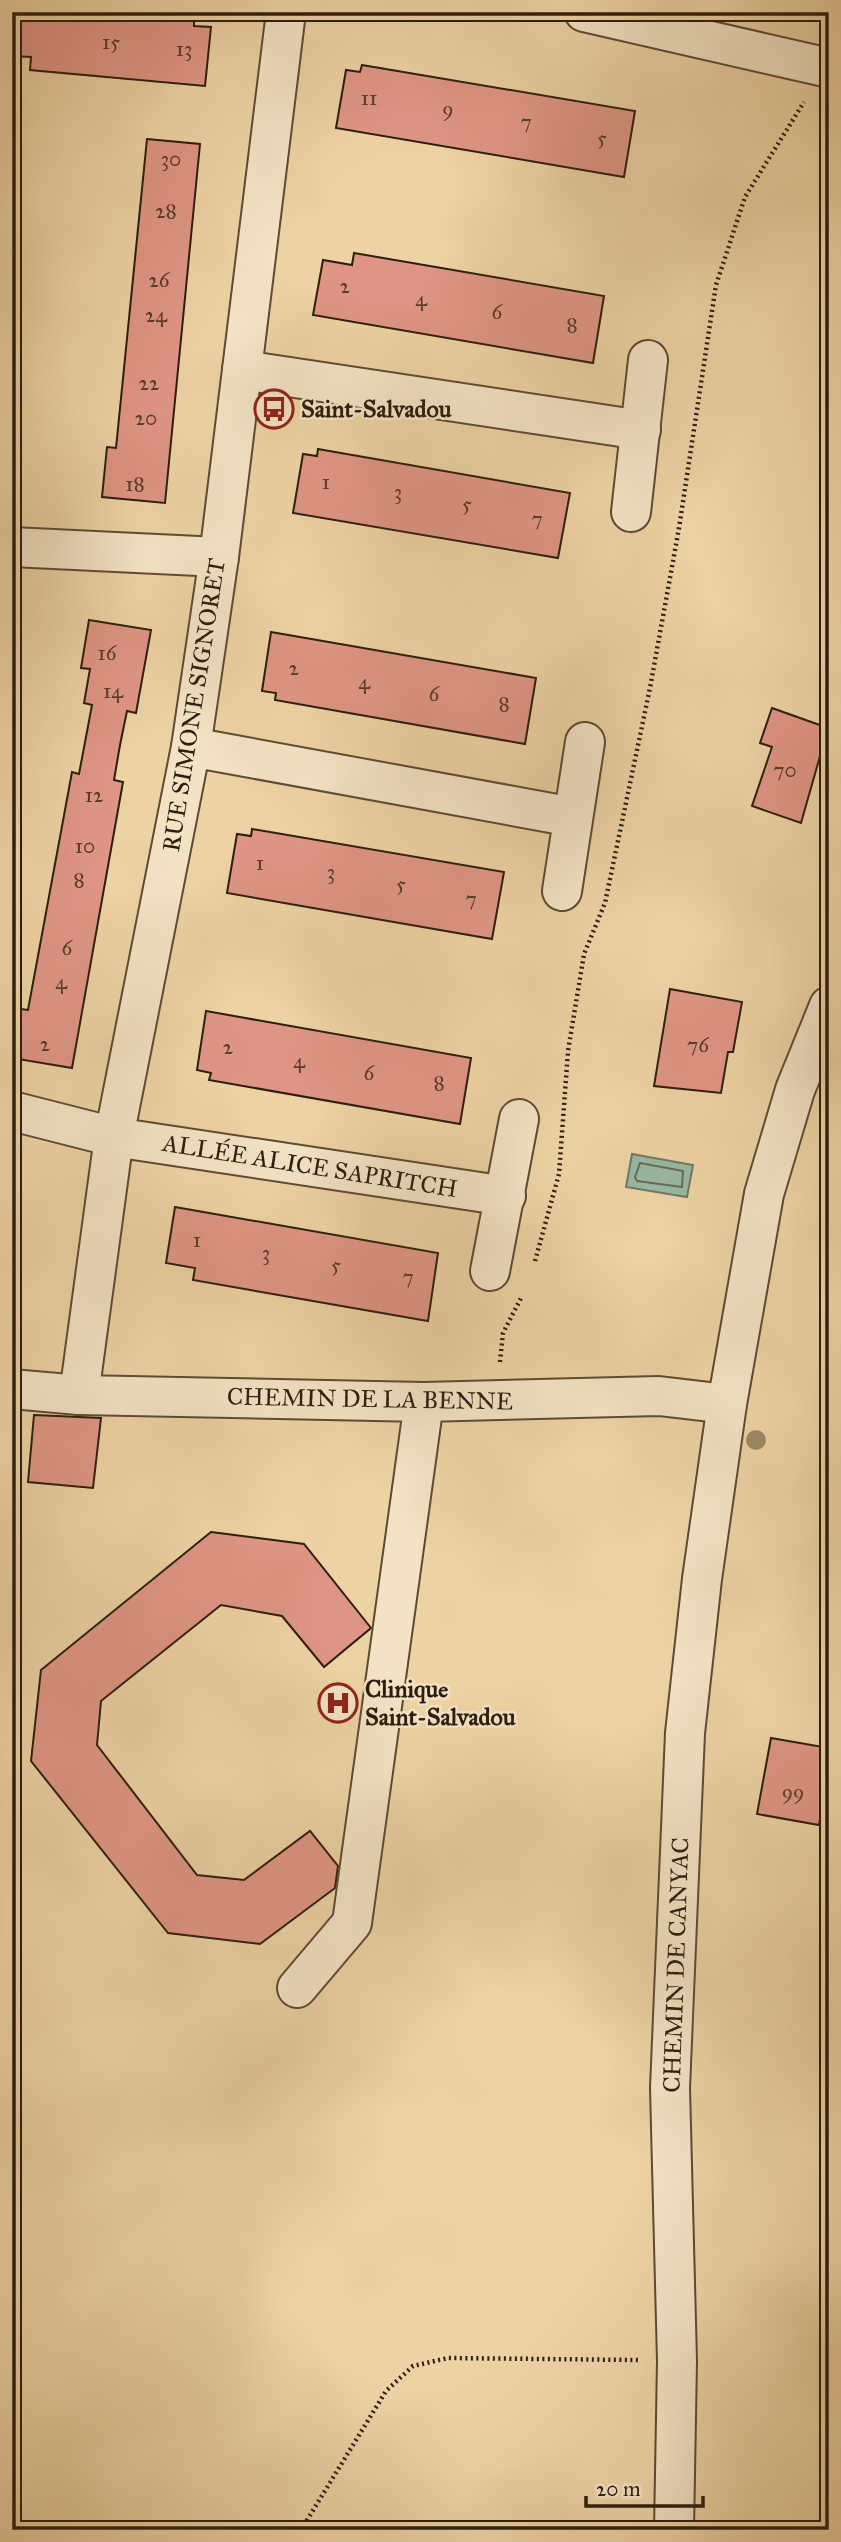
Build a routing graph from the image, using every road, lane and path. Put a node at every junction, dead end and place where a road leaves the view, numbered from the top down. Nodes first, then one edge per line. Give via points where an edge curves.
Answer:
1 (286, 12) edge
2 (584, 12) edge
3 (828, 67) edge
4 (648, 360) dead end
5 (242, 370) junction
6 (641, 430) junction
7 (631, 512) dead end
8 (12, 547) edge
9 (219, 556) junction
10 (585, 742) dead end
11 (191, 747) junction
12 (573, 817) junction
13 (562, 891) dead end
14 (829, 1006) edge
15 (12, 1111) edge
16 (519, 1119) dead end
17 (114, 1137) junction
18 (506, 1196) junction
19 (533, 1268) dead end
20 (489, 1271) dead end
21 (524, 1291) dead end
22 (12, 1389) edge
23 (79, 1395) junction
24 (498, 1401) junction
25 (424, 1402) junction
26 (727, 1404) junction
27 (297, 1988) dead end
28 (677, 2361) junction
29 (301, 2530) edge
30 (674, 2530) edge

1 - 5 street, RUE SIMONE SIGNORET
2 - 3 street
3 - 19 path via 745,197 716,285 650,688 605,903 584,954 568,1051 559,1174
4 - 6 street
5 - 6 street
5 - 9 street, RUE SIMONE SIGNORET
6 - 7 street
8 - 9 street
9 - 11 street, RUE SIMONE SIGNORET
10 - 12 street
11 - 12 street
11 - 17 street, RUE SIMONE SIGNORET
12 - 13 street
14 - 26 street, CHEMIN DE CANYAC via 795,1090 764,1194
15 - 17 street, ALLÉE ALICE SAPRITCH
16 - 18 street
17 - 18 street, ALLÉE ALICE SAPRITCH
17 - 23 street, RUE SIMONE SIGNORET
18 - 20 street
21 - 24 path via 503,1332
22 - 23 street, CHEMIN DE LA BENNE
23 - 25 street, CHEMIN DE LA BENNE
24 - 25 street, CHEMIN DE LA BENNE
24 - 26 street, CHEMIN DE LA BENNE via 659,1396
25 - 27 street via 352,1923
26 - 28 street, CHEMIN DE CANYAC via 684,1746 670,2088
28 - 29 path via 448,2358 413,2366 386,2391
28 - 30 street, CHEMIN DE CANYAC

